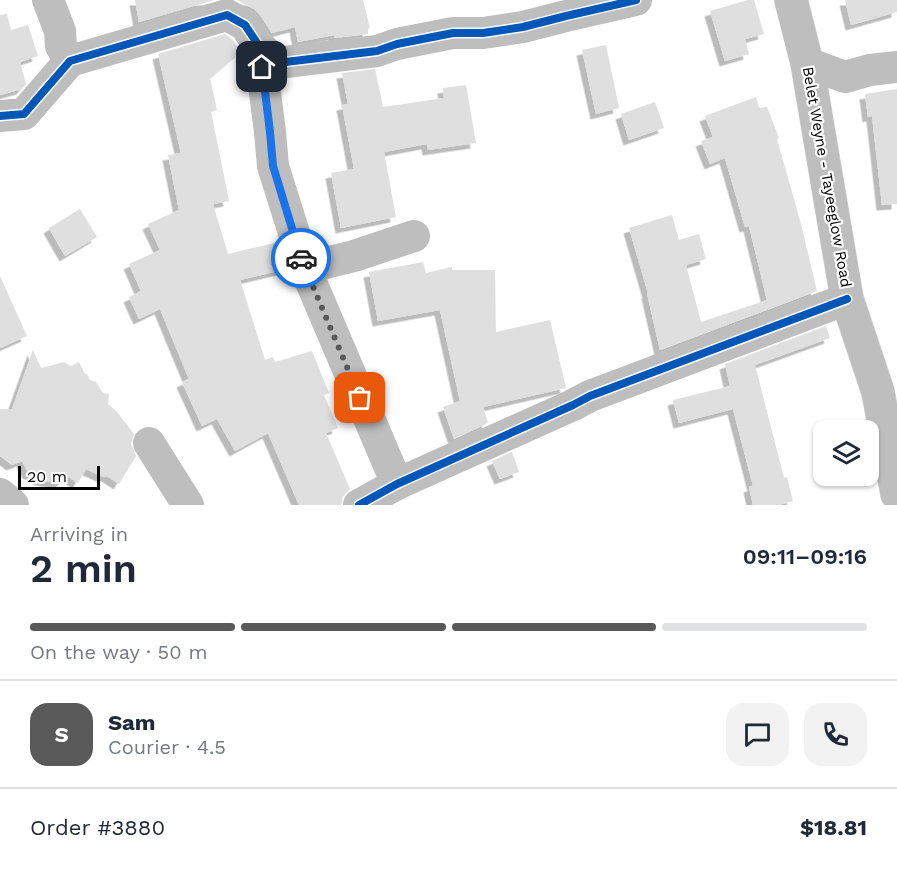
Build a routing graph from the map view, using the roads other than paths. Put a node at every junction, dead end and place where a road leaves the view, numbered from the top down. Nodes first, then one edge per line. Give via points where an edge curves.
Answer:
1 (48, 0) edge
2 (636, 0) edge
3 (791, 0) edge
4 (259, 46) junction
5 (70, 61) junction
6 (807, 63) junction
7 (897, 67) edge
8 (0, 116) edge
9 (414, 236) dead end
10 (305, 268) junction
11 (847, 299) junction
12 (887, 390) edge
13 (149, 443) dead end
14 (397, 484) junction
15 (0, 494) edge
16 (897, 494) edge
17 (13, 505) edge
18 (188, 505) edge
19 (359, 505) edge

1 - 5 street via 60,30 61,46
2 - 4 street via 523,27 453,33 377,51 277,63
3 - 6 main road, Belet Weyne - Tayeeglow Road
4 - 5 street via 245,25 227,15
4 - 10 street via 273,166
5 - 8 street via 24,114
6 - 7 street via 845,77 870,69
6 - 11 main road, Belet Weyne - Tayeeglow Road
9 - 10 street
10 - 14 street
11 - 12 main road, Belet Weyne - Tayeeglow Road
11 - 14 street via 590,396
12 - 16 main road, Belet Weyne - Tayeeglow Road
13 - 18 street
14 - 19 street
15 - 17 street

